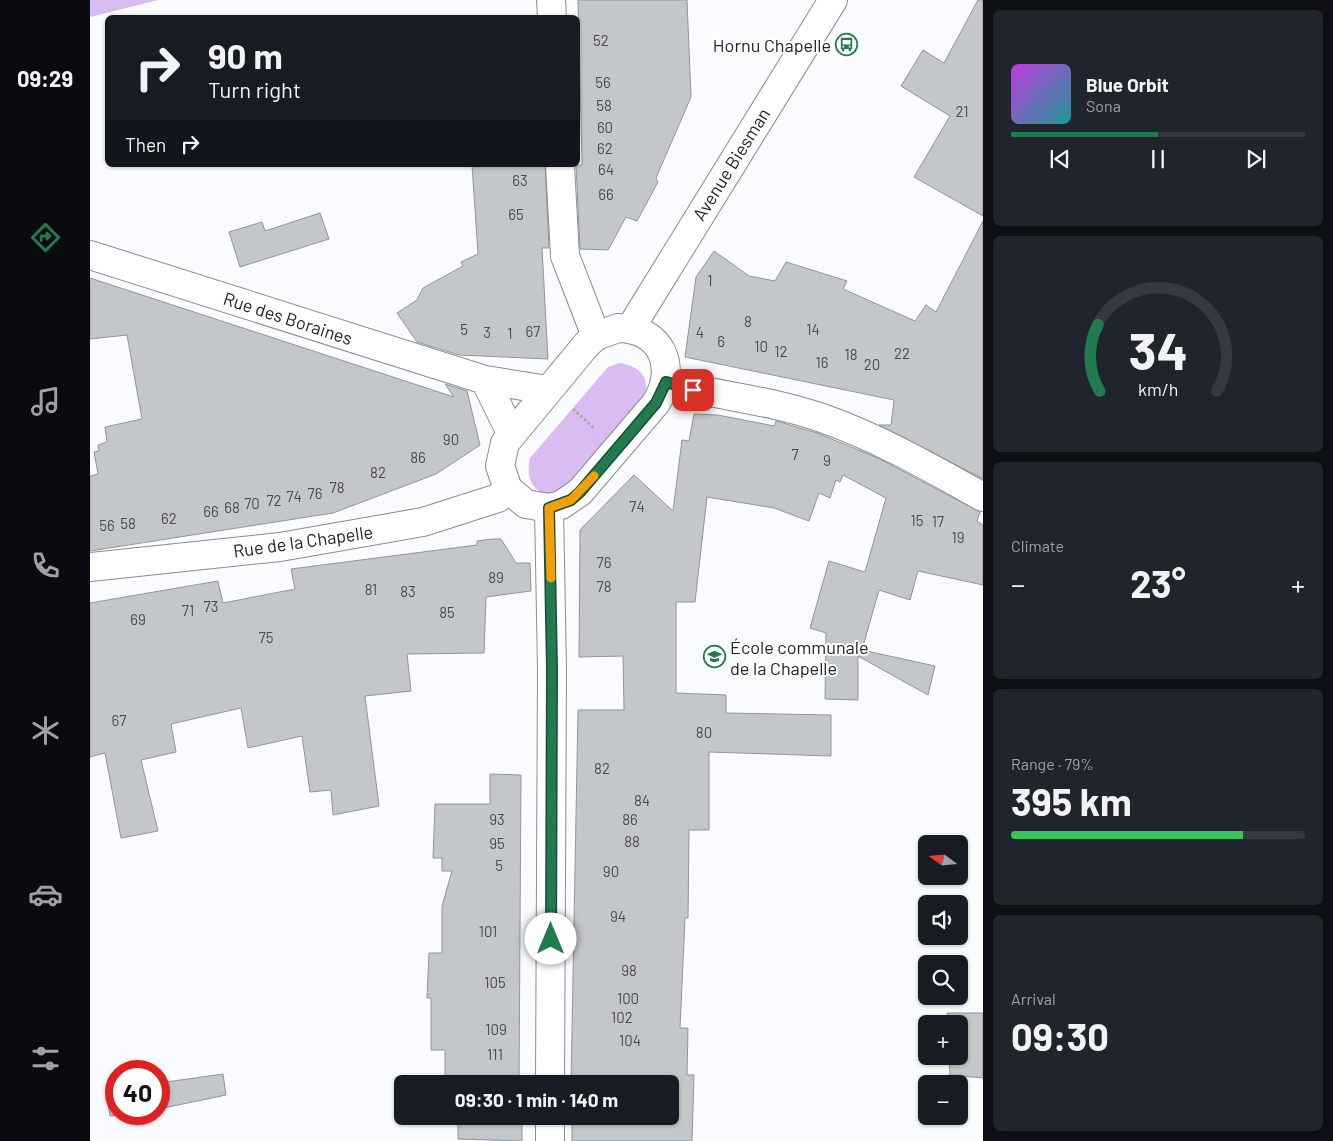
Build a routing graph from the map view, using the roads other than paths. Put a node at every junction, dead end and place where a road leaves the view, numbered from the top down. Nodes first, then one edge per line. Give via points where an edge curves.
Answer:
1 (551, 0) edge
2 (833, 0) edge
3 (552, 15) edge
4 (560, 167) edge
5 (90, 255) edge
6 (630, 328) junction
7 (596, 336) junction
8 (485, 380) junction
9 (556, 381) junction
10 (666, 382) junction
11 (511, 433) junction
12 (508, 489) junction
13 (983, 497) edge
14 (549, 508) junction
15 (90, 567) edge
16 (550, 1075) edge
17 (550, 1125) edge
18 (550, 1141) edge

1 - 3 street
2 - 6 street, Avenue Biesman
4 - 7 street via 565,256
5 - 8 street, Rue des Boraines
6 - 7 street
6 - 10 street via 651,339 659,348 666,364
7 - 9 street
8 - 9 street, Rue des Boraines
8 - 11 street
9 - 11 street
10 - 13 street via 693,390 759,400 821,418 907,455
10 - 14 street via 656,403 571,500
11 - 12 street via 501,454 503,478
12 - 14 street via 526,504
12 - 15 street, Rue de la Chapelle via 498,498 423,522 280,547
14 - 16 street via 552,660
17 - 18 street

